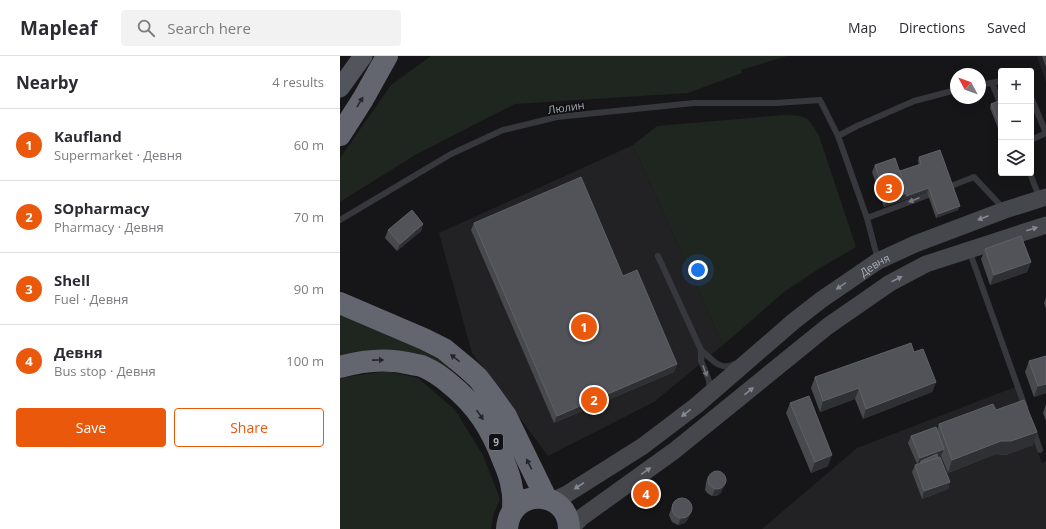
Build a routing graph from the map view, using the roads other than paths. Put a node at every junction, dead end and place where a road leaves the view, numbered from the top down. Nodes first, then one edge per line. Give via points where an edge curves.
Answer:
1 (363, 56) edge
2 (387, 56) edge
3 (998, 82) edge
4 (992, 83) junction
5 (986, 84) edge
6 (340, 88) edge
7 (950, 91) edge
8 (998, 98) edge
9 (1034, 104) edge
10 (340, 136) edge
11 (838, 136) junction
12 (1034, 139) edge
13 (1032, 176) edge
14 (1043, 198) edge
15 (1005, 210) junction
16 (867, 218) junction
17 (340, 220) edge
18 (1046, 225) edge
19 (969, 250) junction
20 (658, 256) dead end
21 (878, 261) junction
22 (340, 303) edge
23 (762, 349) junction
24 (701, 350) junction
25 (340, 366) edge
26 (710, 393) junction
27 (1028, 415) edge
28 (1030, 422) edge
29 (1040, 450) dead end
30 (549, 500) junction
31 (510, 520) edge
32 (574, 528) edge

1 - 6 main road
10 -> 2 highway
3 - 4 lane
4 - 5 lane
4 - 8 lane
7 - 11 lane via 914,100
9 - 12 lane via 1046,133
11 - 16 lane
11 - 17 lane, Люлин via 820,100 694,103 557,117 503,130 450,154
13 - 14 lane
14 - 15 main road, Девня
15 -> 16 lane via 974,177
15 -> 21 main road, Девня
16 - 21 lane
19 -> 18 main road
19 - 27 lane
32 -> 19 main road via 582,517 674,451 822,331 857,306 890,283 926,264
20 - 24 lane
21 -> 23 main road, Девня via 821,300
30 -> 22 highway via 506,416 478,378 444,350
23 - 24 lane via 730,367 721,366
23 - 26 main road, Девня
24 -> 26 lane via 701,361 709,381
25 -> 31 highway, 9 via 372,360 408,363 424,367 441,377 464,396 476,409 494,438 508,471 512,488
26 -> 30 main road, Девня via 643,446 567,494
28 - 29 lane
30 - 31 highway via 538,497 520,503
30 - 32 highway via 560,506

